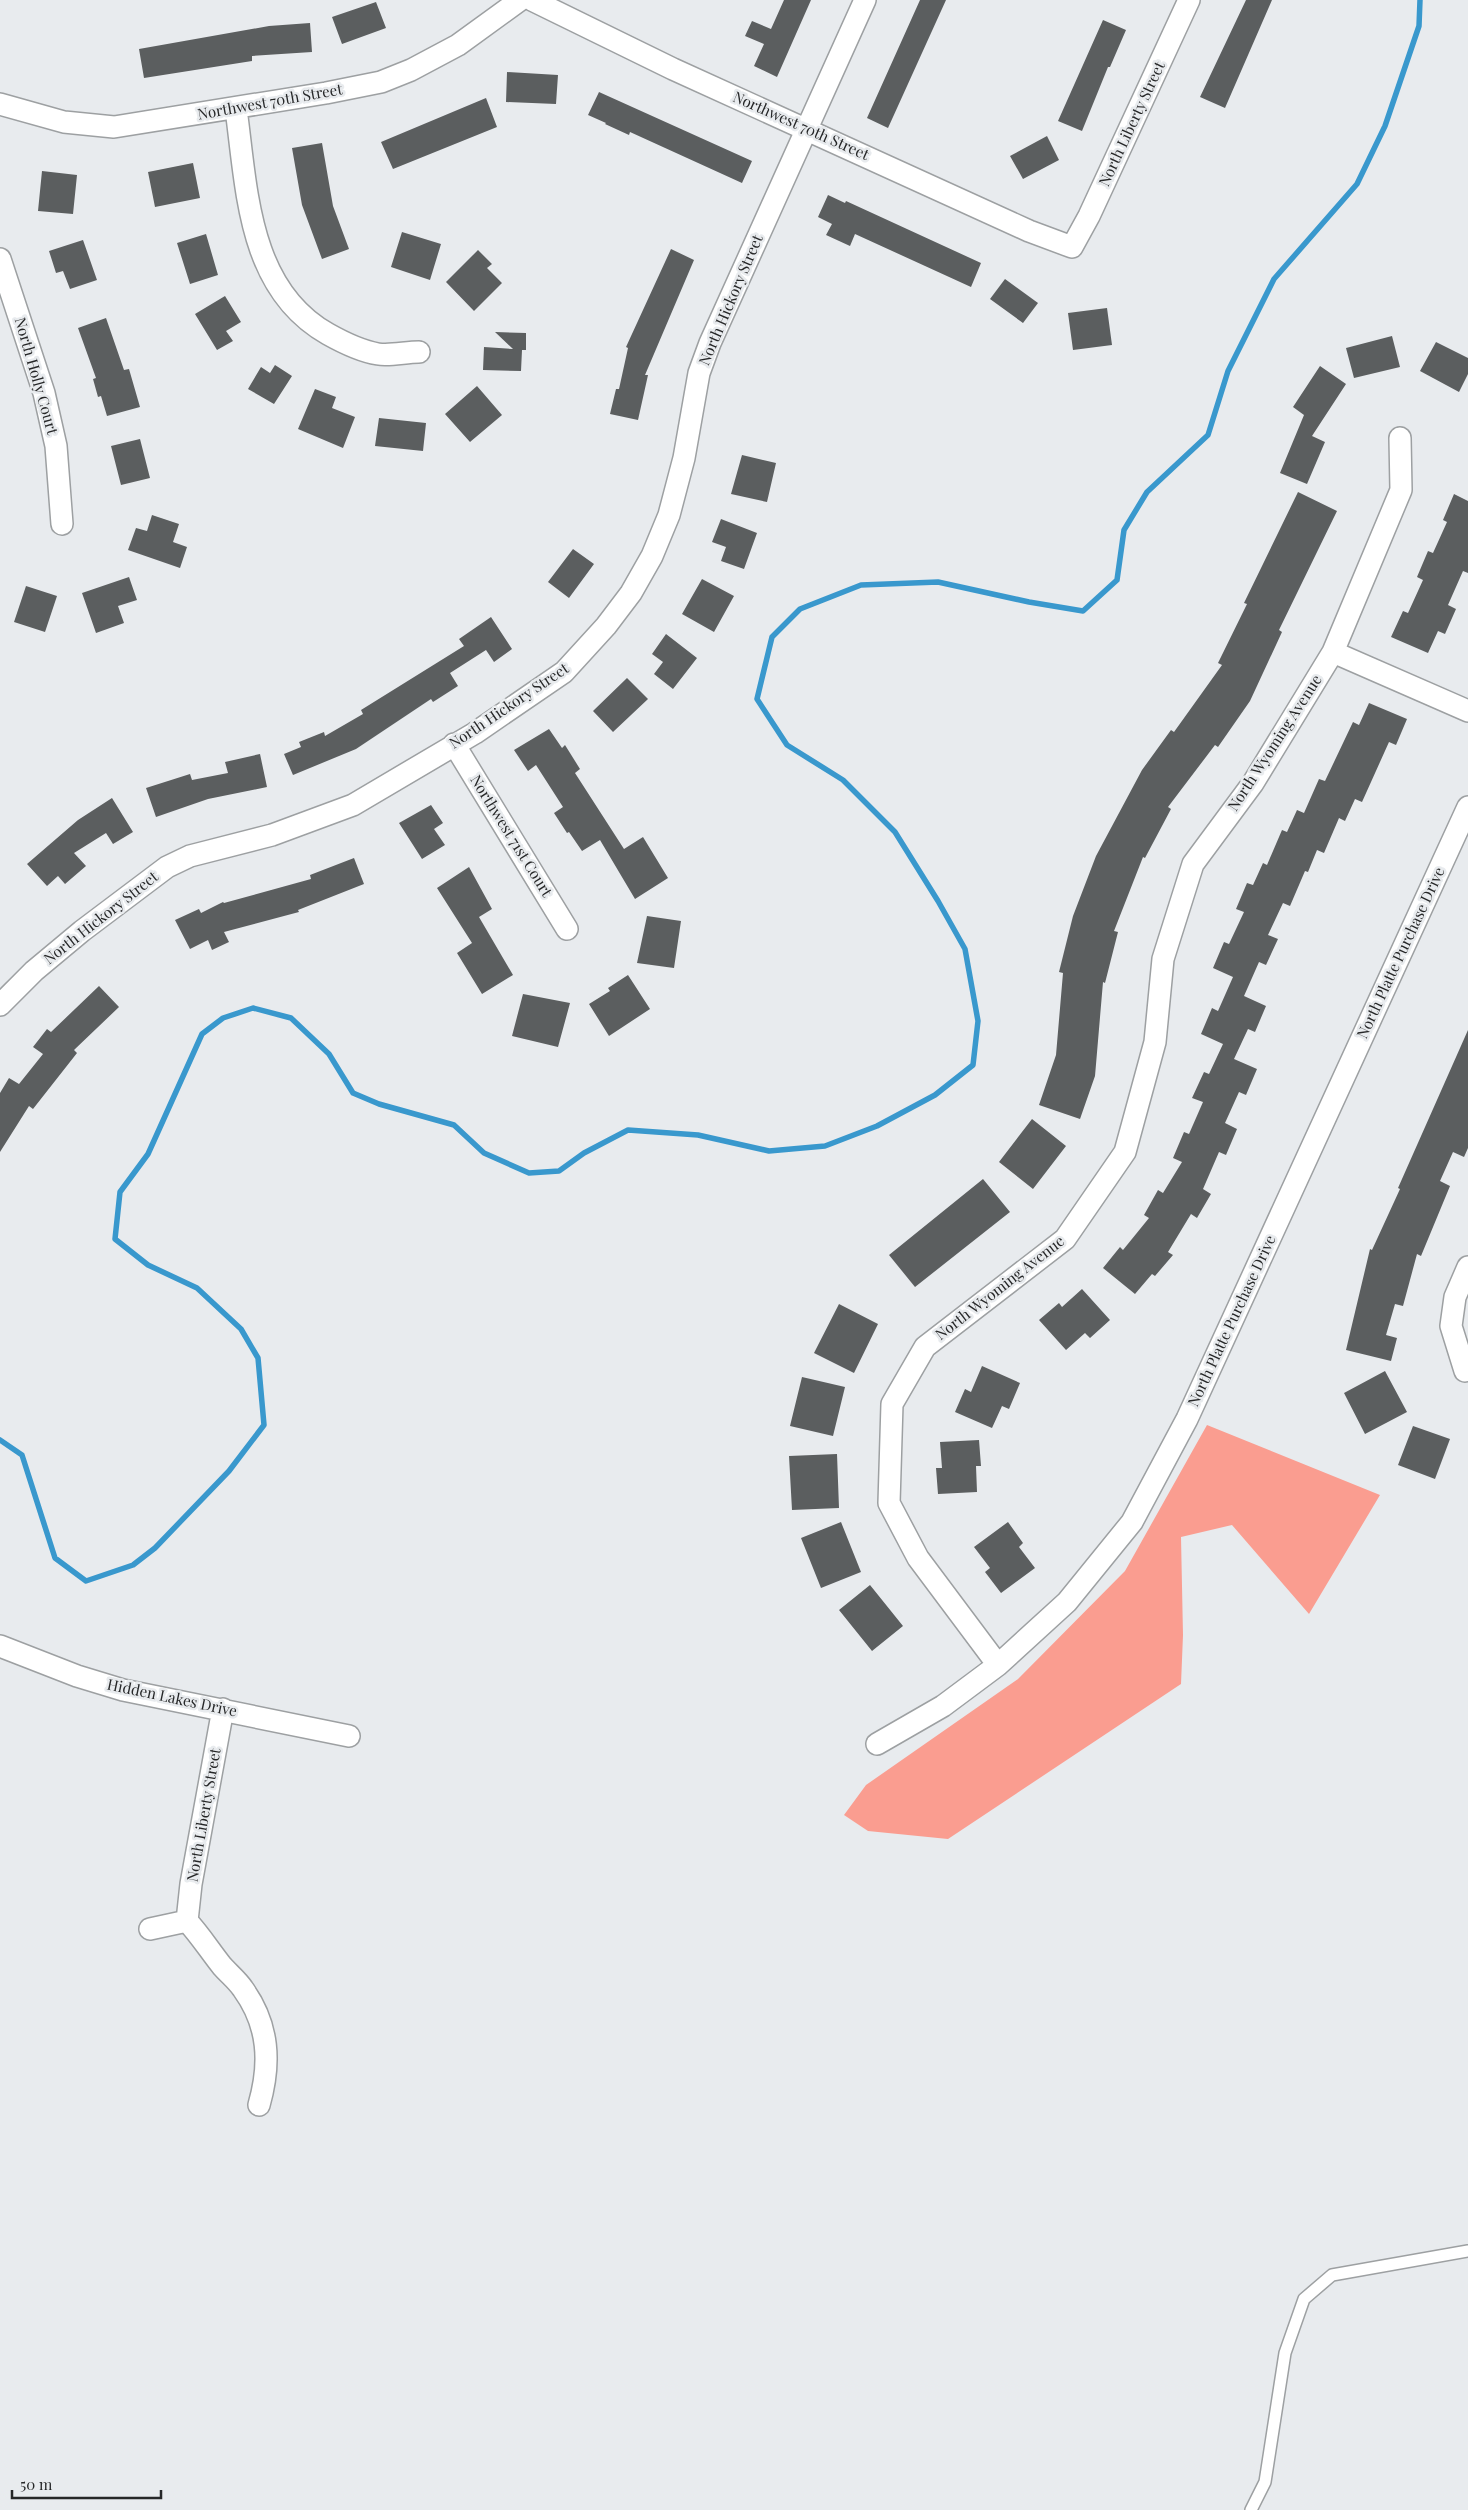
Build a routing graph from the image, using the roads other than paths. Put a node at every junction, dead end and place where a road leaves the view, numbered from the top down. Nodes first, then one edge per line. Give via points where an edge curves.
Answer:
1 (520, 0) edge
2 (532, 0) edge
3 (865, 0) edge
4 (1189, 0) edge
5 (236, 109) junction
6 (2, 110) edge
7 (808, 129) junction
8 (1072, 247) joint
9 (0, 260) edge
10 (419, 352) dead end
11 (1400, 438) dead end
12 (62, 524) dead end
13 (1333, 652) junction
14 (1468, 711) edge
15 (454, 744) junction
16 (1468, 807) edge
17 (567, 929) dead end
18 (0, 1004) edge
19 (1468, 1267) edge
20 (1465, 1371) dead end
21 (0, 1646) edge
22 (998, 1666) junction
23 (223, 1709) junction
24 (349, 1736) dead end
25 (877, 1744) dead end
26 (187, 1921) junction
27 (150, 1929) dead end
28 (259, 2105) dead end
29 (1468, 2251) edge
30 (1251, 2510) edge

1 - 5 street, Northwest 70th Street via 444,52 389,79
2 - 7 street, Northwest 70th Street via 673,69
3 - 7 street, North Hickory Street
4 - 8 street, North Liberty Street
5 - 6 street, Northwest 70th Street via 114,127 64,122
5 - 10 street via 256,239 281,293 312,326 346,344 379,354
7 - 8 street, Northwest 70th Street
7 - 15 street, North Hickory Street via 710,343 699,373 684,458 669,515 640,578 606,626 564,672
9 - 12 street, North Holly Court via 44,393 57,456
11 - 13 street, North Wyoming Avenue via 1401,490
13 - 14 street
13 - 22 street, North Wyoming Avenue via 1253,783 1193,864 1163,958 1155,1042 1125,1152 1065,1239 925,1347 892,1404 889,1503 918,1558
15 - 17 street, Northwest 71st Court
15 - 18 street, North Hickory Street via 353,805 272,835 190,856 167,867 82,931
16 - 22 street, North Platte Purchase Drive via 1187,1419 1132,1522 1067,1602
19 - 20 street via 1455,1297 1451,1326
21 - 23 street, Hidden Lakes Drive via 123,1690
22 - 25 street, North Platte Purchase Drive via 943,1706
23 - 24 street, Hidden Lakes Drive
23 - 26 street, North Liberty Street
26 - 27 street
26 - 28 street via 242,1987 255,2008 264,2031 268,2056 266,2081
29 - 30 lane via 1332,2275 1304,2299 1285,2353 1265,2482

